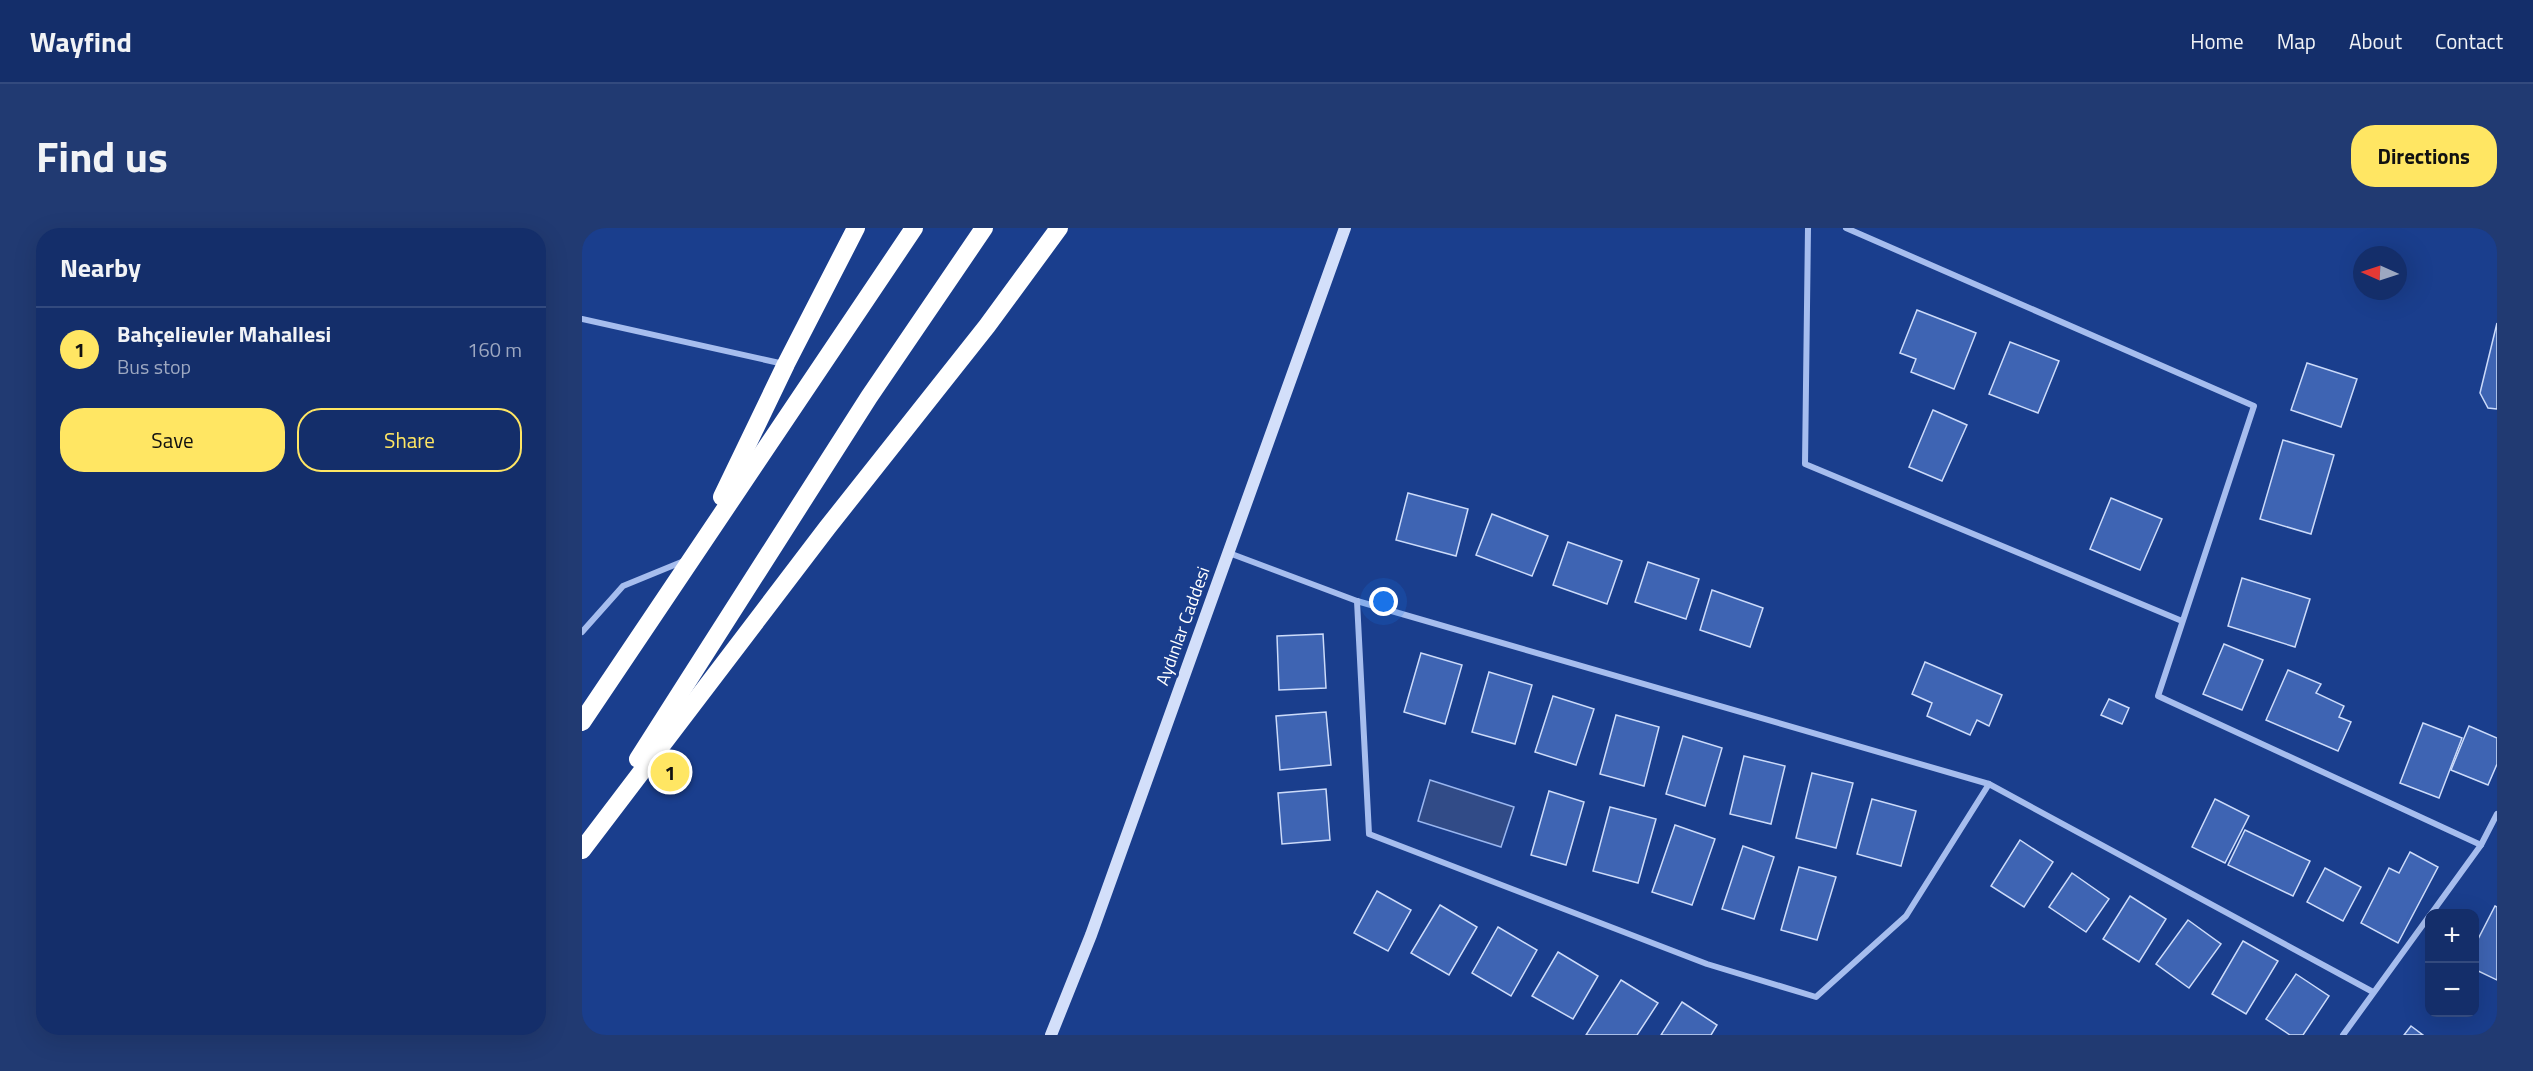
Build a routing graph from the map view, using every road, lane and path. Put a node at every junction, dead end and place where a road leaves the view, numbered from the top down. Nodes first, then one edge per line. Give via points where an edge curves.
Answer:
1 (856, 228) edge
2 (914, 228) edge
3 (984, 228) edge
4 (1059, 228) edge
5 (1345, 228) edge
6 (1808, 228) edge
7 (1846, 228) edge
8 (582, 319) edge
9 (786, 364) junction
10 (1229, 553) junction
11 (693, 557) junction
12 (1357, 601) junction
13 (2182, 621) junction
14 (582, 632) edge
15 (582, 722) edge
16 (1989, 784) junction
17 (2497, 814) edge
18 (2481, 845) junction
19 (582, 848) edge
20 (2434, 909) edge
21 (2425, 921) edge
22 (2373, 992) junction
23 (1052, 1035) edge
24 (2343, 1035) edge

1 - 9 highway
2 - 11 highway
3 - 19 highway via 869,397
4 - 19 highway
5 - 10 street, Aydınlar Caddesi
6 - 13 street via 1805,464
7 - 13 street via 2254,406
8 - 9 street
9 - 11 highway
10 - 12 street
10 - 23 street, Aydınlar Caddesi
11 - 14 street via 623,586
11 - 15 highway
12 - 16 street
12 - 16 street via 1369,834 1707,964 1816,997 1906,916
13 - 18 street via 2158,696
16 - 22 street
17 - 18 street
18 - 20 street
21 - 22 street
22 - 24 street

